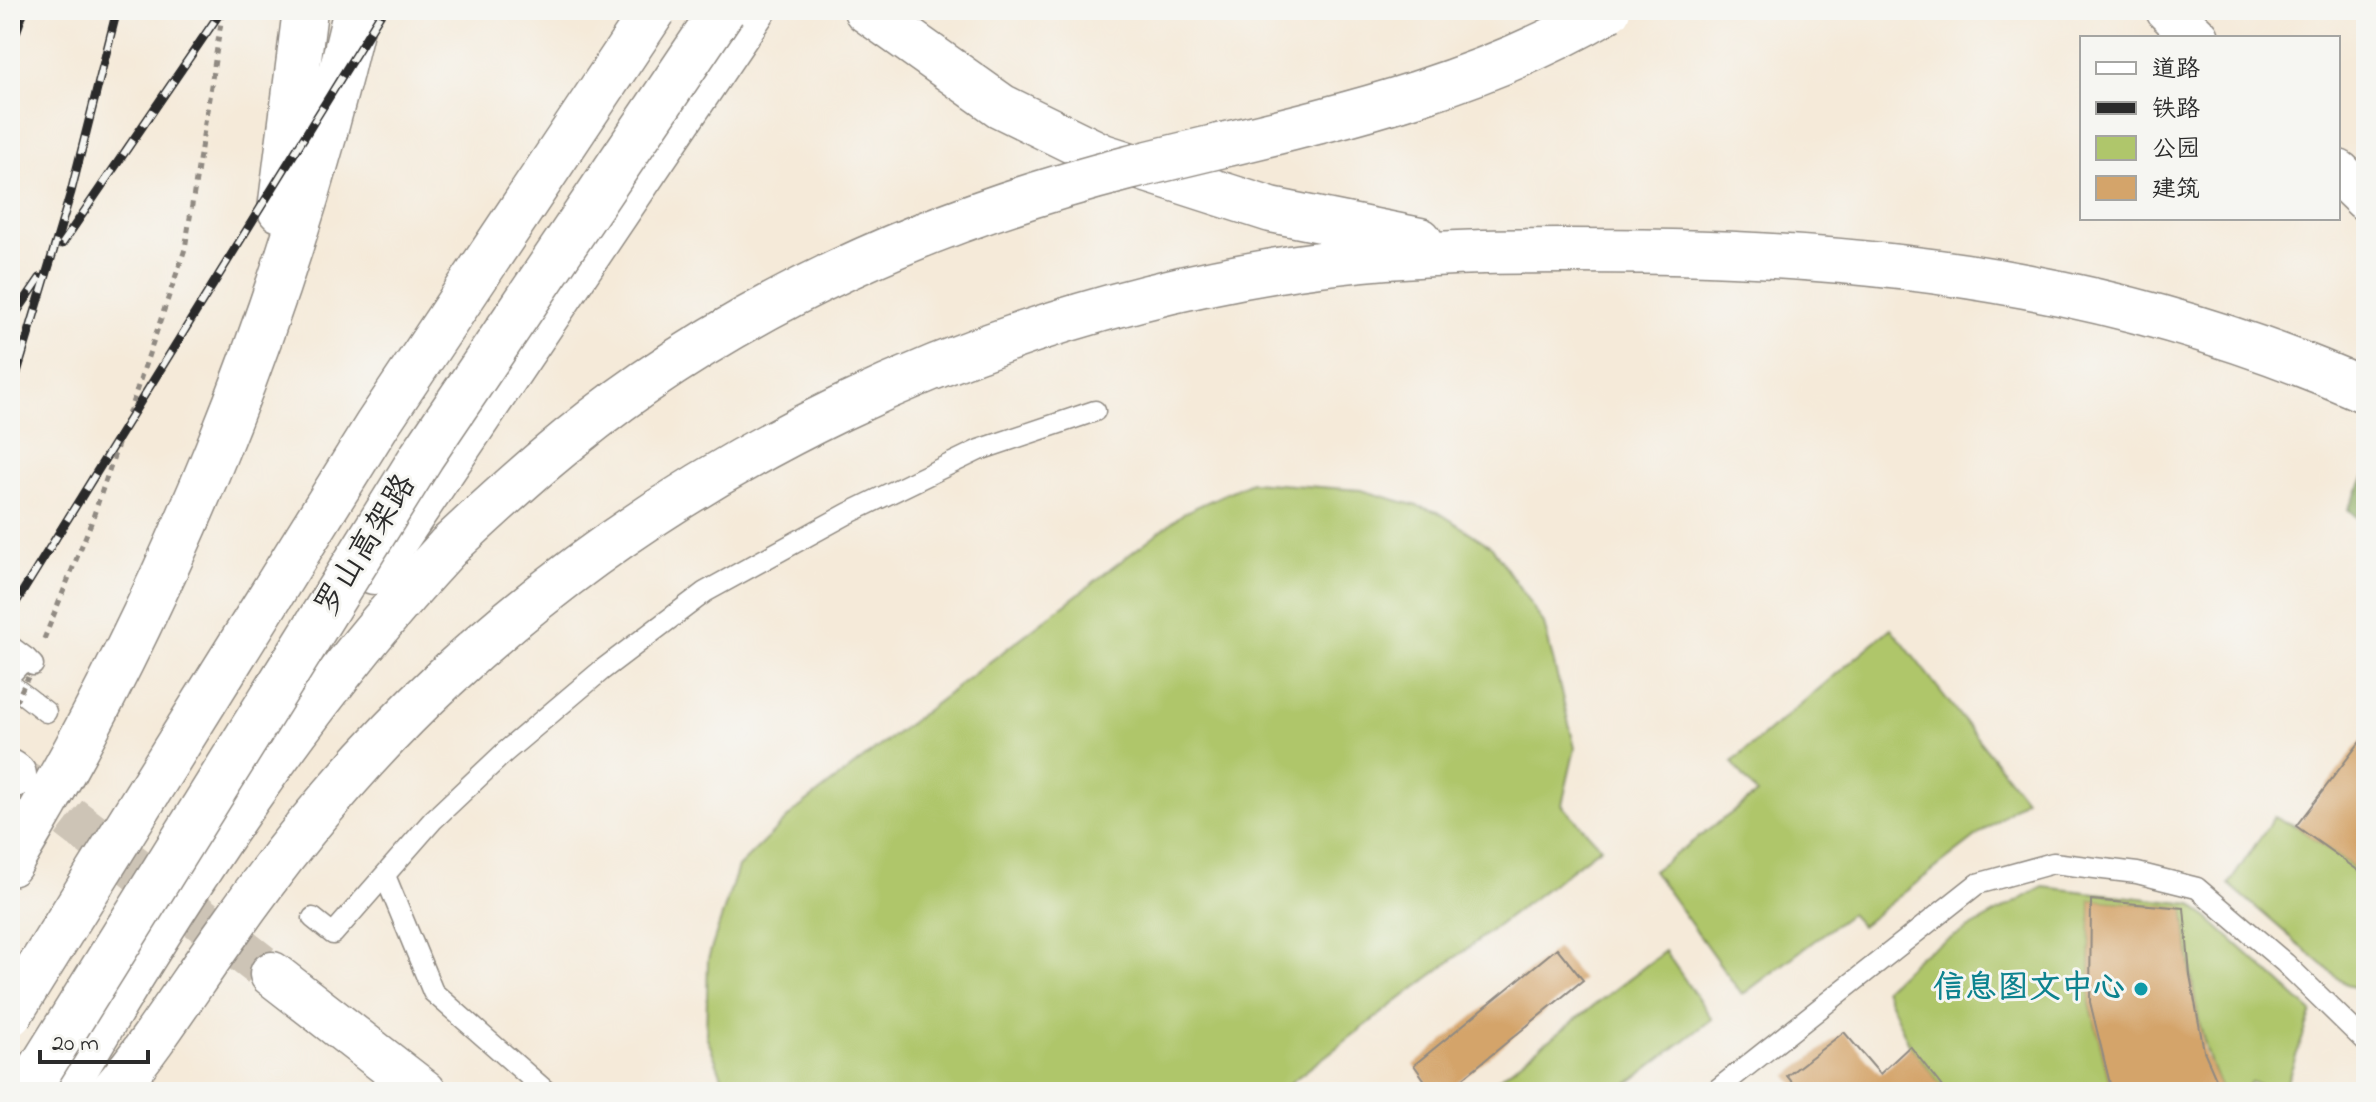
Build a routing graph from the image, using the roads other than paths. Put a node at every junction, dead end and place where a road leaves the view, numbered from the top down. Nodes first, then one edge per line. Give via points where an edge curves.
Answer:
1 (305, 10) edge
2 (356, 10) edge
3 (629, 10) edge
4 (654, 10) edge
5 (723, 10) edge
6 (753, 10) edge
7 (866, 10) edge
8 (1608, 10) edge
9 (2168, 10) edge
10 (2195, 36) edge
11 (2340, 174) edge
12 (2366, 199) edge
13 (1502, 249) junction
14 (265, 318) junction
15 (2366, 391) edge
16 (1095, 411) dead end
17 (19, 667) edge
18 (46, 712) dead end
19 (10, 864) edge
20 (386, 878) junction
21 (313, 918) dead end
22 (272, 974) tunnel mouth
23 (10, 976) edge
24 (10, 1014) edge
25 (2366, 1042) edge
26 (1721, 1090) edge
27 (26, 1092) edge
28 (40, 1092) edge
29 (62, 1092) edge
30 (112, 1092) edge
31 (424, 1092) edge
32 (547, 1092) edge

1 - 14 main road
2 - 14 main road via 332,113
3 - 23 main road via 361,410
4 - 24 main road, 罗山高架路, bridge via 377,425
5 - 27 main road, 罗山高架路, bridge via 422,456
6 - 28 main road via 340,623
7 - 13 main road via 1001,106 1103,156 1271,210 1391,236
8 - 29 main road, bridge via 1529,52 1387,105 1114,172 1003,205 885,249 796,291 642,384 553,453 449,546 374,629 287,741
9 - 10 main road
11 - 12 main road
13 - 15 main road via 1728,253 1982,276 2099,299 2218,333
13 - 30 main road via 1301,267 1173,289 1066,319 948,361 737,462 631,531 446,677 363,761 285,852
14 - 19 main road via 207,476 153,599 100,708
16 - 20 lane via 979,450 705,592 505,752 433,820
17 - 18 lane
20 - 21 lane via 333,934
20 - 32 lane via 433,992
22 - 31 main road
25 - 26 lane via 2197,888 2137,873 2053,863 1977,884

